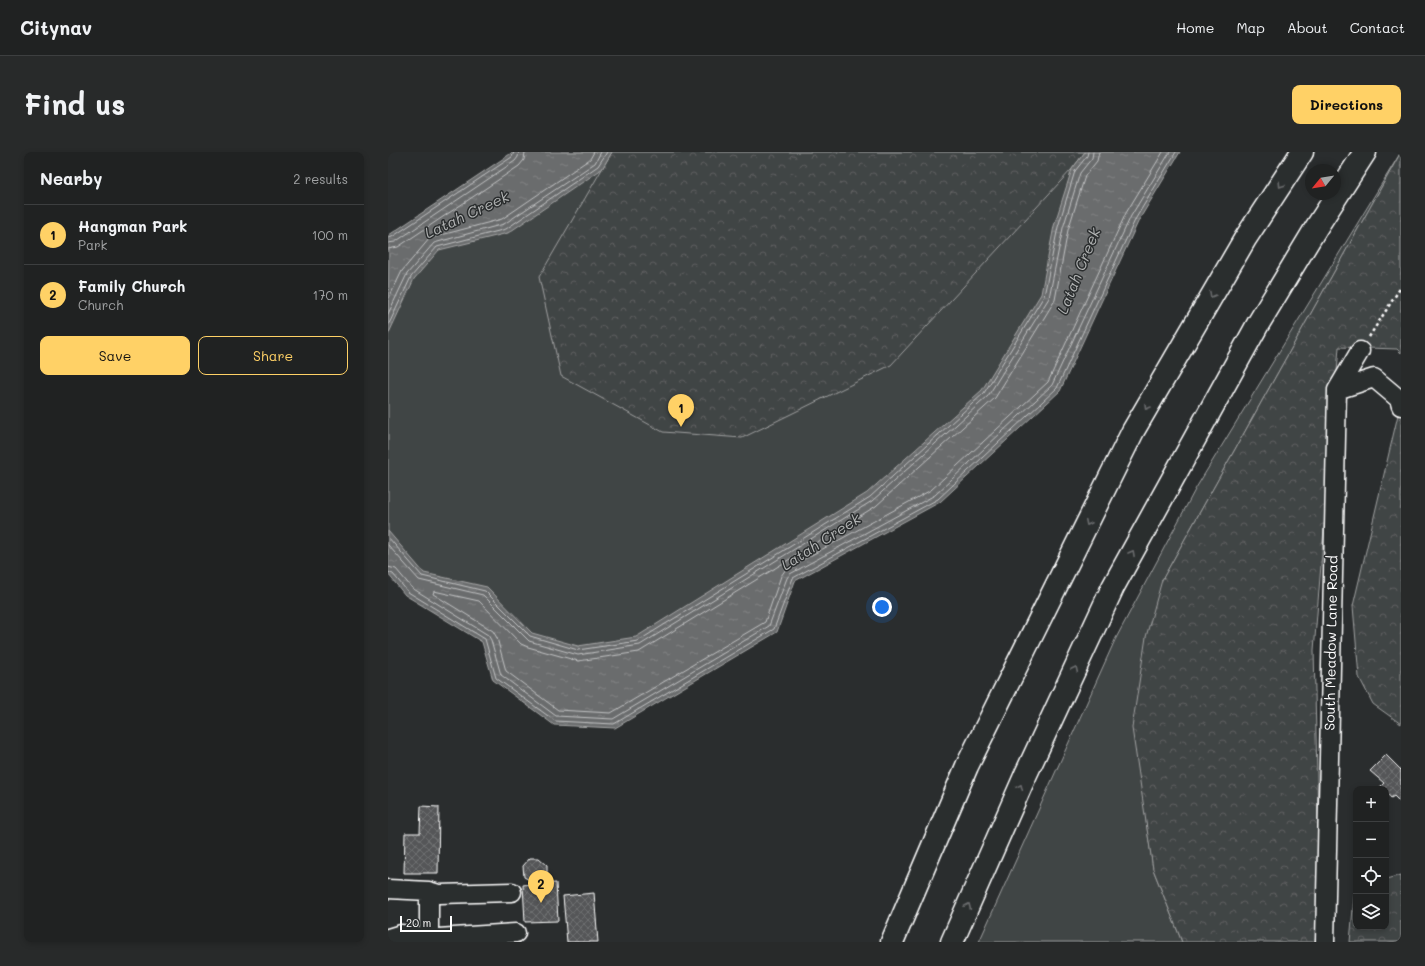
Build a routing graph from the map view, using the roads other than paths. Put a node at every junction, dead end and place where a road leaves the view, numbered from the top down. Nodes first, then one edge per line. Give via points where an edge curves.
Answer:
1 (1302, 152) edge
2 (1365, 152) edge
3 (1360, 351) road end
4 (1337, 390) junction
5 (1401, 406) edge
6 (388, 889) edge
7 (429, 891) junction
8 (512, 892) dead end
9 (516, 933) dead end
10 (429, 936) junction
11 (388, 938) edge
12 (892, 942) edge
13 (952, 942) edge
14 (1325, 942) edge

1 -> 12 highway via 1245,239 1133,431 967,766
13 -> 2 highway via 1113,587 1258,324
3 - 4 street, South Meadow Lane Road
4 - 5 street via 1374,378 1399,399
4 - 14 street, South Meadow Lane Road
6 - 7 street
7 - 8 street via 439,894
7 - 10 street
9 - 10 street via 438,938
10 - 11 street via 401,934

